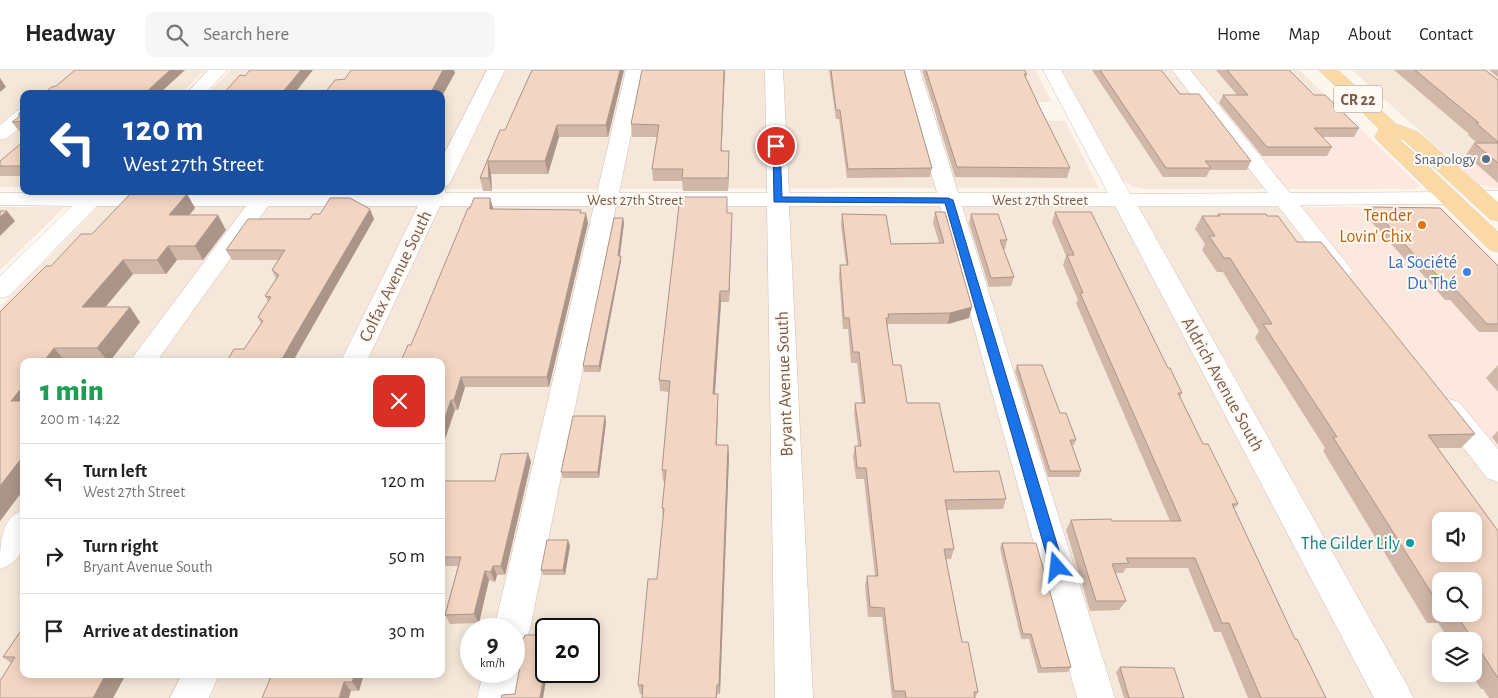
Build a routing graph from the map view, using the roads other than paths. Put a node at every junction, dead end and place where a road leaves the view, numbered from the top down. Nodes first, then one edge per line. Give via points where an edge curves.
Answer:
1 (218, 70) edge
2 (496, 70) edge
3 (635, 70) edge
4 (774, 70) edge
5 (911, 70) edge
6 (1052, 70) edge
7 (1181, 70) edge
8 (1328, 70) edge
9 (199, 90) edge
10 (20, 118) edge
11 (1389, 128) junction
12 (0, 134) edge
13 (445, 174) edge
14 (445, 190) edge
15 (94, 195) edge
16 (265, 195) edge
17 (435, 195) edge
18 (1489, 197) edge
19 (1449, 198) junction
20 (0, 199) edge
21 (1284, 199) junction
22 (606, 200) junction
23 (777, 200) junction
24 (948, 200) junction
25 (1123, 200) junction
26 (1498, 214) edge
27 (1498, 245) edge
28 (1355, 289) edge
29 (0, 290) edge
30 (144, 358) edge
31 (355, 358) edge
32 (1432, 387) edge
33 (1498, 470) edge
34 (20, 527) edge
35 (0, 554) edge
36 (514, 618) edge
37 (199, 678) edge
38 (499, 683) edge
39 (189, 698) edge
40 (496, 698) edge
41 (794, 698) edge
42 (1096, 698) edge
43 (1394, 698) edge

1 - 9 street
2 - 13 street, Colfax Avenue South
3 - 22 street via 612,156
4 - 23 street, Bryant Avenue South
5 - 24 street
6 - 25 street, Aldrich Avenue South
7 - 21 street
8 - 11 main road, CR 22
10 - 12 street
11 - 18 main road, CR 22 via 1411,136
11 - 19 main road, CR 22 via 1385,137
14 - 22 street, West 27th Street
15 - 16 street, West 27th Street
15 - 20 street, West 27th Street
15 - 29 street
16 - 30 street
17 - 31 street, Colfax Avenue South
18 - 26 main road, CR 22
19 - 21 street, West 27th Street
19 - 27 main road, CR 22
21 - 25 street, West 27th Street
21 - 28 street
22 - 23 street, West 27th Street
22 - 36 street
23 - 24 street, West 27th Street
23 - 41 street, Bryant Avenue South
24 - 25 street, West 27th Street
24 - 42 street
25 - 43 street, Aldrich Avenue South
32 - 33 street
34 - 35 street
37 - 39 street
38 - 40 street

